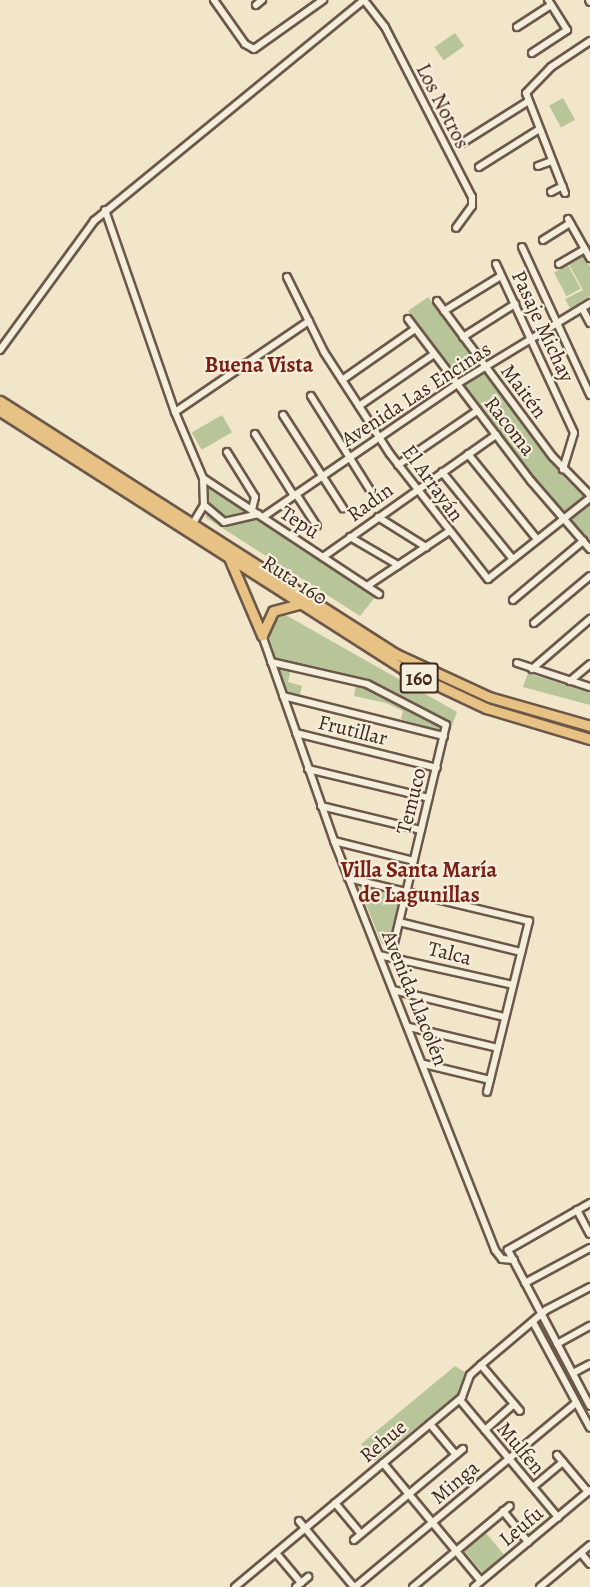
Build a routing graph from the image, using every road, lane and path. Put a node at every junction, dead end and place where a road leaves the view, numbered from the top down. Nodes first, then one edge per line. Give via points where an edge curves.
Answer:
1 (214, 0) edge
2 (262, 0) edge
3 (323, 0) edge
4 (364, 0) edge
5 (550, 2) edge
6 (256, 5) dead end
7 (517, 27) dead end
8 (590, 41) edge
9 (532, 53) dead end
10 (527, 102) junction
11 (538, 130) junction
12 (462, 143) dead end
13 (552, 161) junction
14 (538, 166) dead end
15 (479, 167) dead end
16 (551, 192) dead end
17 (105, 210) junction
18 (456, 228) dead end
19 (543, 240) dead end
20 (522, 247) dead end
21 (585, 249) junction
22 (590, 258) edge
23 (496, 264) dead end
24 (559, 264) dead end
25 (501, 276) junction
26 (287, 277) dead end
27 (437, 301) dead end
28 (590, 303) edge
29 (515, 304) junction
30 (582, 308) junction
31 (444, 311) junction
32 (408, 319) dead end
33 (309, 321) junction
34 (590, 323) edge
35 (557, 324) junction
36 (415, 329) junction
37 (463, 337) junction
38 (531, 340) junction
39 (0, 350) edge
40 (434, 354) junction
41 (485, 368) junction
42 (342, 380) junction
43 (457, 384) junction
44 (590, 395) edge
45 (311, 396) dead end
46 (0, 401) edge
47 (359, 406) junction
48 (0, 411) edge
49 (477, 411) junction
50 (175, 412) junction
51 (283, 415) dead end
52 (255, 434) dead end
53 (496, 435) junction
54 (380, 437) junction
55 (227, 452) dead end
56 (468, 454) junction
57 (350, 457) junction
58 (398, 465) junction
59 (563, 469) junction
60 (442, 472) junction
61 (322, 476) junction
62 (203, 478) junction
63 (370, 490) dead end
64 (416, 490) junction
65 (295, 495) junction
66 (590, 497) edge
67 (204, 506) junction
68 (343, 508) dead end
69 (258, 514) junction
70 (378, 517) junction
71 (562, 517) junction
72 (192, 525) junction
73 (317, 526) dead end
74 (448, 532) junction
75 (350, 537) junction
76 (536, 538) junction
77 (583, 541) junction
78 (426, 547) junction
79 (590, 549) edge
80 (323, 556) junction
81 (512, 558) junction
82 (230, 559) junction
83 (398, 566) junction
84 (590, 576) edge
85 (367, 586) junction
86 (379, 594) dead end
87 (513, 600) dead end
88 (299, 604) junction
89 (590, 619) edge
90 (534, 623) dead end
91 (262, 635) junction
92 (272, 662) junction
93 (517, 663) dead end
94 (590, 664) edge
95 (532, 669) junction
96 (570, 681) junction
97 (590, 687) edge
98 (283, 696) junction
99 (590, 726) edge
100 (296, 733) junction
101 (444, 736) junction
102 (590, 739) edge
103 (436, 768) junction
104 (308, 769) junction
105 (429, 798) junction
106 (321, 806) junction
107 (421, 830) junction
108 (334, 841) junction
109 (414, 861) junction
110 (348, 878) junction
111 (406, 892) junction
112 (399, 922) junction
113 (521, 952) junction
114 (379, 955) junction
115 (391, 955) junction
116 (513, 985) junction
117 (393, 990) junction
118 (505, 1017) junction
119 (409, 1027) junction
120 (498, 1048) junction
121 (424, 1064) junction
122 (490, 1080) junction
123 (487, 1092) dead end
124 (590, 1203) edge
125 (577, 1210) junction
126 (590, 1234) edge
127 (590, 1248) edge
128 (514, 1260) junction
129 (525, 1283) junction
130 (590, 1287) edge
131 (542, 1314) junction
132 (533, 1322) junction
133 (590, 1326) edge
134 (557, 1344) junction
135 (590, 1364) edge
136 (481, 1365) junction
137 (573, 1374) junction
138 (460, 1400) junction
139 (576, 1402) junction
140 (514, 1404) junction
141 (590, 1404) edge
142 (520, 1411) dead end
143 (430, 1424) junction
144 (590, 1428) edge
145 (484, 1430) junction
146 (463, 1449) dead end
147 (456, 1455) junction
148 (557, 1455) dead end
149 (509, 1459) junction
150 (563, 1462) junction
151 (382, 1463) junction
152 (533, 1487) junction
153 (589, 1491) edge
154 (408, 1494) junction
155 (335, 1503) junction
156 (510, 1506) dead end
157 (503, 1511) junction
158 (558, 1517) junction
159 (299, 1521) dead end
160 (432, 1523) junction
161 (305, 1528) junction
162 (362, 1534) junction
163 (354, 1540) dead end
164 (528, 1542) junction
165 (590, 1545) edge
166 (456, 1551) junction
167 (276, 1553) junction
168 (581, 1553) junction
169 (590, 1564) edge
170 (308, 1577) dead end
171 (481, 1581) junction
172 (299, 1585) edge
173 (235, 1587) edge
174 (355, 1587) edge
175 (413, 1587) edge
176 (474, 1587) edge
177 (540, 1587) edge

1 - 3 street via 252,49
2 - 6 street
4 - 17 street
4 - 18 street, Los Notros via 385,27 472,197 472,206
5 - 7 street
5 - 9 street via 567,30
8 - 10 street via 528,86
10 - 11 street
10 - 12 street
11 - 13 street
11 - 15 street
13 - 14 street
13 - 16 street via 564,190
17 - 39 street via 78,239
17 - 50 street
19 - 21 street via 569,221
20 - 35 street
21 - 22 street
21 - 24 street
23 - 25 street, Pasaje Michay
25 - 29 street, Pasaje Michay
25 - 31 street
26 - 33 street, El Arrayán
27 - 31 street, Maitén
28 - 30 street, Avenida Las Encinas
29 - 37 street
29 - 38 street, Pasaje Michay
30 - 34 street
30 - 35 street, Avenida Las Encinas
31 - 37 street, Maitén
32 - 36 street, Racoma
33 - 42 street, El Arrayán
33 - 50 street
35 - 38 street, Avenida Las Encinas
35 - 44 street
36 - 40 street, Racoma
36 - 42 street
37 - 41 street, Maitén
38 - 41 street, Avenida Las Encinas
38 - 59 street, Pasaje Michay via 574,433
40 - 43 street, Racoma
40 - 47 street
41 - 43 street, Avenida Las Encinas
41 - 59 street, Maitén
42 - 47 street, El Arrayán
43 - 49 street, Racoma
43 - 54 street, Avenida Las Encinas
45 - 57 street
46 - 72 highway, Ruta 160 / 160
47 - 54 street, El Arrayán
48 - 82 highway, Ruta 160 / 160
49 - 53 street, Racoma
49 - 58 street
50 - 62 street
51 - 61 street
52 - 65 street
53 - 56 street, Radín
53 - 71 street, Racoma
54 - 57 street, Avenida Las Encinas
54 - 58 street, El Arrayán
55 - 69 street via 255,497
56 - 60 street, Radín
56 - 76 street
57 - 61 street, Avenida Las Encinas
57 - 63 street
58 - 64 street, El Arrayán
59 - 66 street, Maitén
60 - 64 street, Radín
60 - 81 street
61 - 65 street, Avenida Las Encinas
61 - 68 street
62 - 67 street
62 - 69 street, Tepú
64 - 70 street, Radín
64 - 74 street, El Arrayán
65 - 69 street, Avenida Las Encinas
65 - 73 street
66 - 71 street
67 - 69 street via 224,522
67 - 72 street
69 - 80 street, Tepú
70 - 75 street, Radín
70 - 78 street
71 - 76 street
71 - 77 street, Racoma
72 - 99 highway, Ruta 160 / 160 via 423,669 503,702
74 - 78 street
74 - 81 street, El Arrayán via 488,579
75 - 80 street, Radín
75 - 83 street
76 - 81 street
77 - 79 street, Racoma
77 - 87 street
78 - 83 street
80 - 85 street, Tepú
82 - 88 highway, Ruta 160 / 160
82 - 91 highway
83 - 85 street
84 - 90 street
85 - 86 street, Tepú
88 - 91 highway via 273,611
88 - 102 highway, Ruta 160 / 160 via 385,658 451,693 517,719
89 - 95 street
91 - 92 street, Avenida Llacolén
92 - 98 street, Avenida Llacolén
92 - 101 street, Temuco via 367,684 446,725
93 - 95 street
94 - 96 street
95 - 96 street
96 - 97 street
98 - 100 street, Avenida Llacolén
98 - 101 street
100 - 103 street, Frutillar
100 - 104 street, Avenida Llacolén
101 - 103 street, Temuco
103 - 105 street, Temuco
104 - 105 street
104 - 106 street, Avenida Llacolén
105 - 107 street, Temuco
106 - 107 street
106 - 108 street, Avenida Llacolén
107 - 109 street, Temuco
108 - 109 street
108 - 110 street, Avenida Llacolén
109 - 111 street, Temuco
110 - 111 street
110 - 114 street, Avenida Llacolén
111 - 112 street, Temuco
111 - 113 street via 529,921
112 - 113 street
112 - 115 street, Temuco
113 - 116 street
114 - 115 street, Talca
114 - 117 street, Avenida Llacolén
115 - 116 street, Talca
116 - 118 street
117 - 118 street
117 - 119 street, Avenida Llacolén
118 - 120 street
119 - 120 street
119 - 121 street, Avenida Llacolén
120 - 122 street
121 - 122 street
121 - 128 street, Avenida Llacolén via 497,1253
122 - 123 street
124 - 125 street
125 - 126 street
125 - 128 street via 508,1250
127 - 129 street
128 - 129 street
129 - 131 street
130 - 131 street, Rehue
131 - 132 street, Rehue
131 - 134 street
132 - 136 street, Rehue
132 - 139 street
133 - 134 street
134 - 137 street
135 - 137 street
136 - 138 street, Rehue via 470,1375 468,1389
136 - 140 street
137 - 141 street
138 - 143 street, Rehue
138 - 145 street, Mulfen
139 - 144 street
139 - 149 street, Minga
140 - 142 street
140 - 145 street
143 - 147 street
143 - 151 street, Rehue
145 - 149 street, Mulfen
146 - 147 street
147 - 154 street
148 - 150 street
149 - 152 street, Mulfen
149 - 160 street, Minga
150 - 152 street
150 - 153 street
151 - 154 street
151 - 155 street, Rehue
152 - 158 street, Mulfen
153 - 158 street, Leufu
154 - 160 street
154 - 162 street
155 - 161 street, Rehue
155 - 162 street
156 - 157 street
157 - 164 street
157 - 166 street
158 - 164 street, Leufu
159 - 161 street
160 - 166 street
160 - 174 street, Minga
161 - 167 street, Rehue
161 - 174 street
162 - 163 street
164 - 171 street, Leufu
165 - 168 street
166 - 171 street
166 - 175 street
167 - 172 street
167 - 173 street, Rehue
168 - 169 street
168 - 177 street
170 - 172 street
171 - 176 street, Leufu

